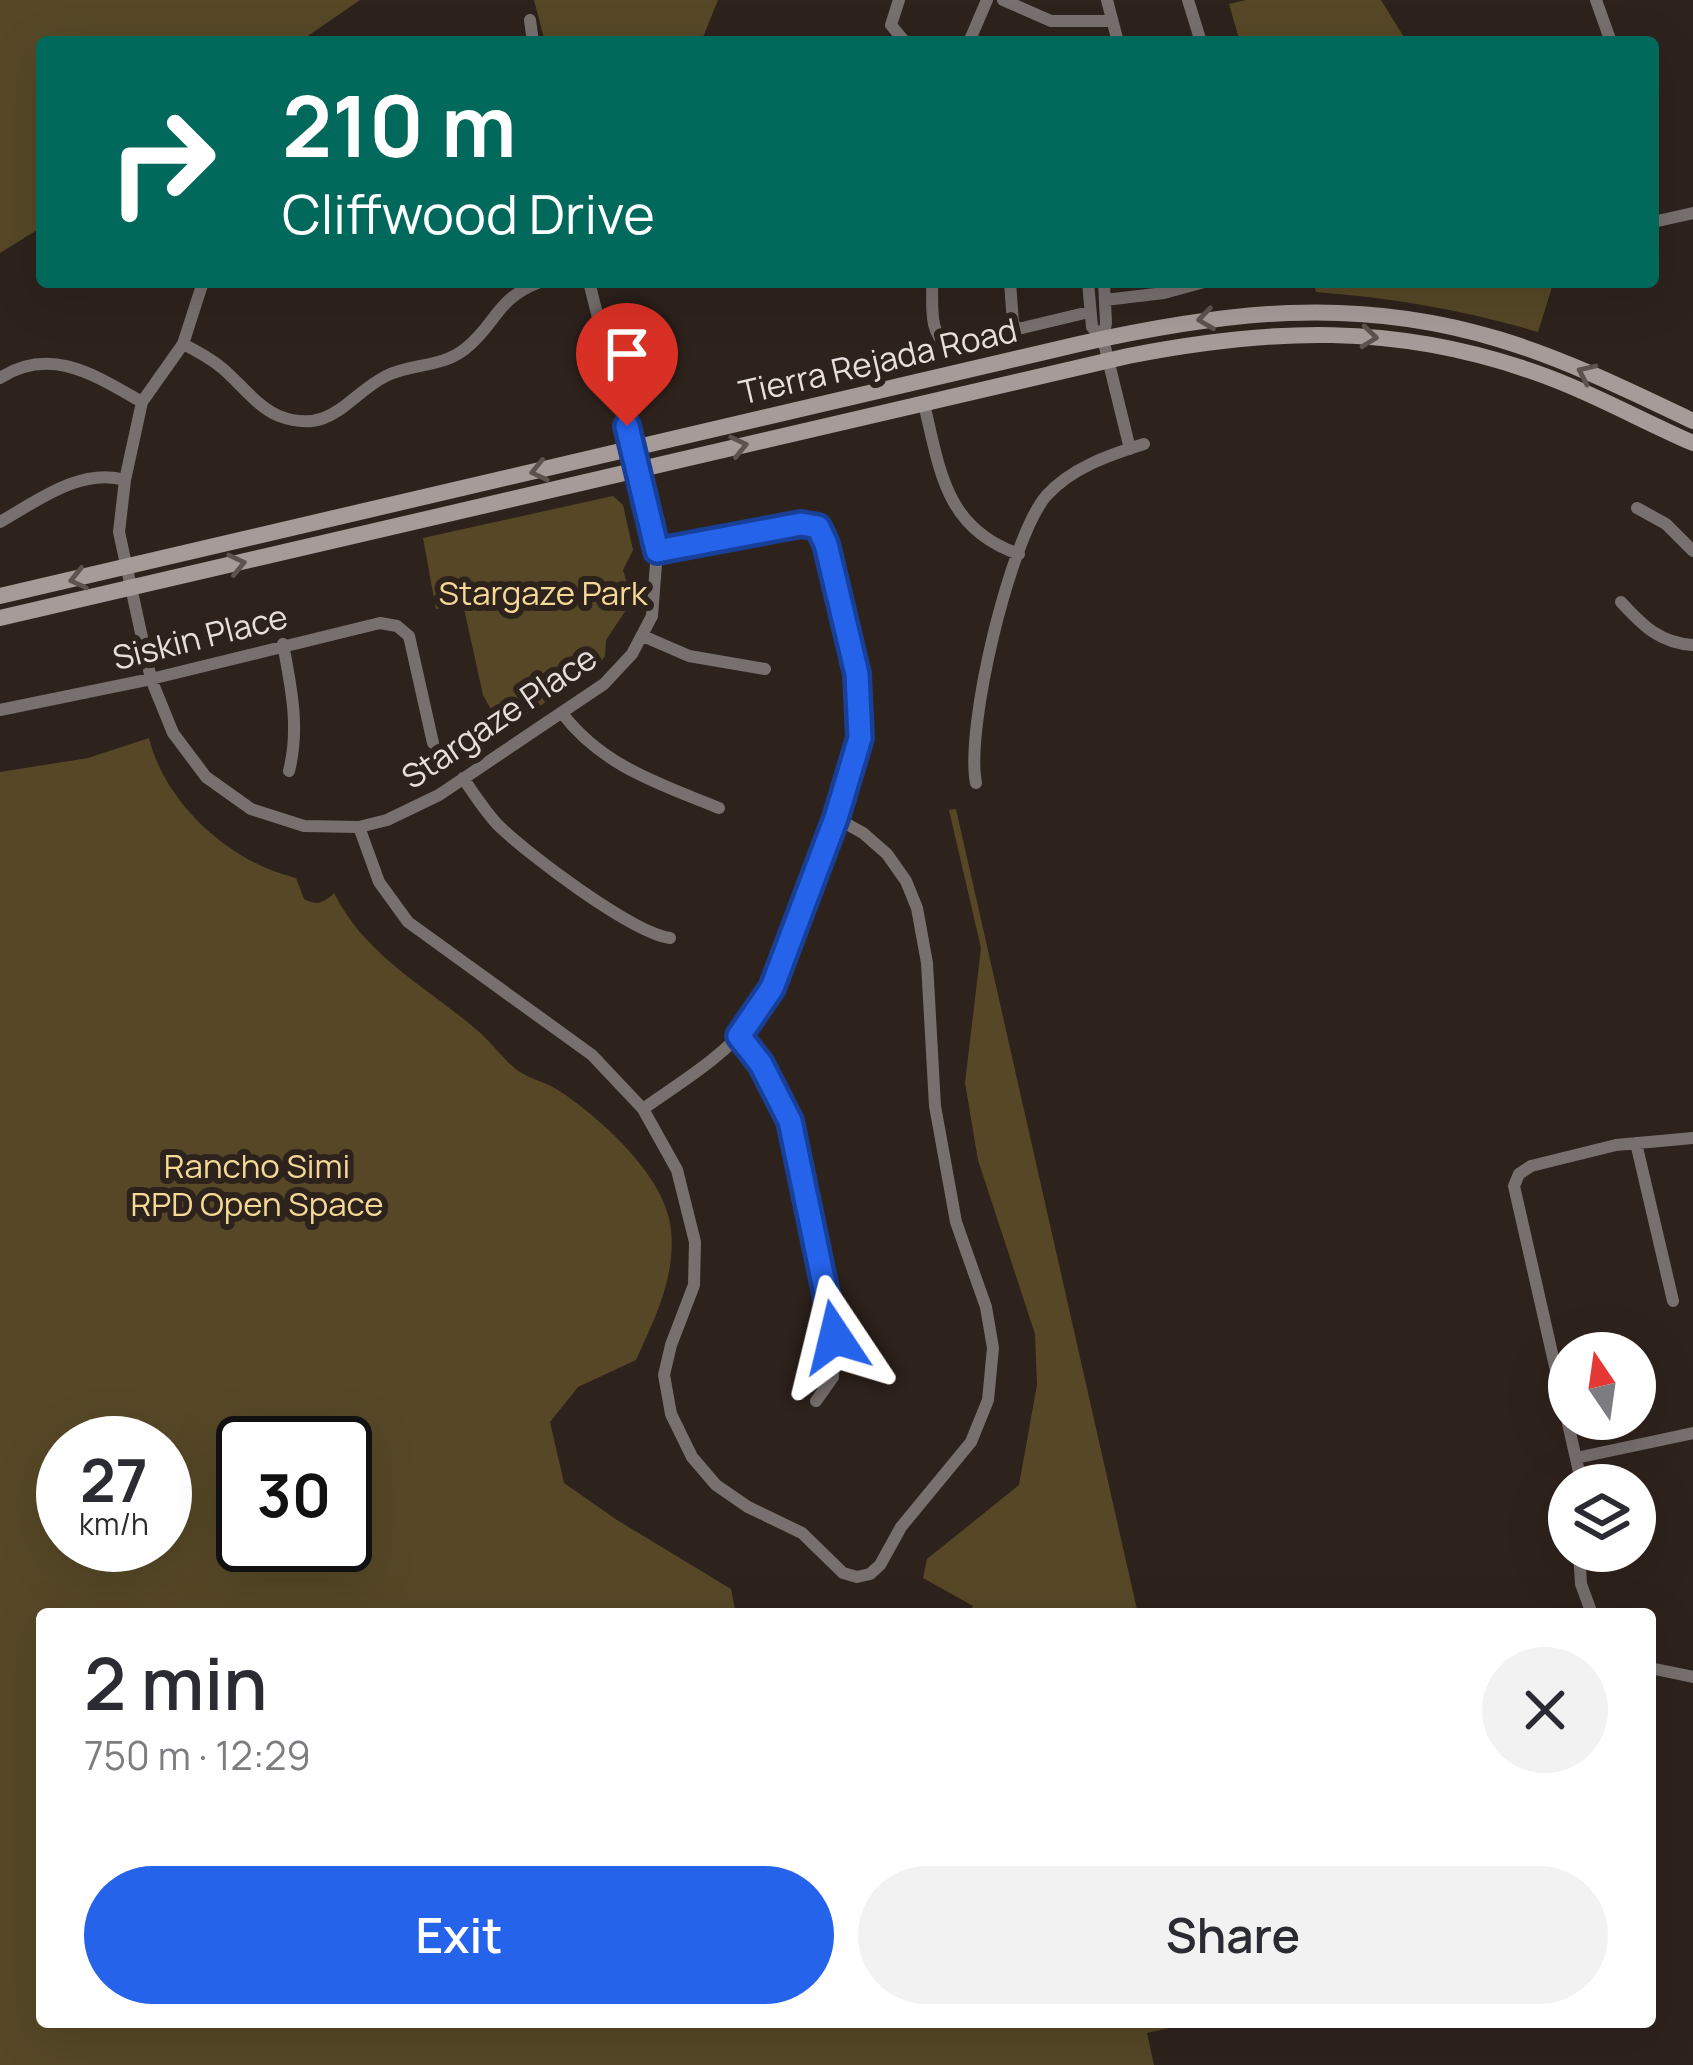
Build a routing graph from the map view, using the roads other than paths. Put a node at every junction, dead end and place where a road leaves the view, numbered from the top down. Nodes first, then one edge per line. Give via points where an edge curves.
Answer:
1 (899, 0) edge
2 (987, 0) edge
3 (1004, 0) edge
4 (1107, 0) edge
5 (1188, 0) edge
6 (1596, 0) edge
7 (530, 20) dead end
8 (1111, 21) junction
9 (532, 36) edge
10 (900, 36) edge
11 (972, 36) edge
12 (1116, 36) edge
13 (1199, 36) edge
14 (1609, 36) edge
15 (1693, 213) edge
16 (1659, 221) edge
17 (200, 288) edge
18 (528, 288) edge
19 (591, 288) edge
20 (932, 288) edge
21 (1010, 288) edge
22 (1088, 288) edge
23 (1104, 288) edge
24 (1182, 288) edge
25 (1105, 300) junction
26 (1089, 312) junction
27 (1103, 339) junction
28 (182, 344) junction
29 (949, 346) dead end
30 (1108, 361) junction
31 (0, 378) edge
32 (142, 401) junction
33 (924, 404) junction
34 (1693, 421) edge
35 (1693, 443) edge
36 (632, 449) junction
37 (637, 470) junction
38 (125, 480) junction
39 (1637, 508) dead end
40 (0, 522) edge
41 (657, 551) junction
42 (1693, 551) edge
43 (1018, 554) junction
44 (124, 568) junction
45 (130, 590) junction
46 (0, 596) edge
47 (1621, 602) dead end
48 (0, 618) edge
49 (643, 636) junction
50 (283, 644) junction
51 (1693, 645) edge
52 (765, 669) dead end
53 (151, 679) junction
54 (0, 710) edge
55 (562, 713) junction
56 (433, 743) dead end
57 (289, 771) dead end
58 (463, 778) junction
59 (976, 783) dead end
60 (719, 808) dead end
61 (836, 818) junction
62 (359, 827) junction
63 (670, 938) dead end
64 (739, 1036) junction
65 (643, 1109) junction
66 (1693, 1138) edge
67 (1636, 1143) junction
68 (1673, 1301) dead end
69 (816, 1401) dead end
70 (1693, 1433) edge
71 (1576, 1458) junction
72 (1577, 1464) edge
73 (1580, 1572) edge
74 (1590, 1608) edge
75 (1656, 1669) edge
76 (1693, 1677) edge

1 - 10 street via 891,25
2 - 11 street
3 - 8 street via 1052,21
4 - 8 street
5 - 13 street
6 - 14 street
7 - 9 street
8 - 12 street
15 - 16 street
17 - 28 street
18 - 28 street via 450,358 389,375 324,418 276,415
19 - 36 street, Stargaze Place
20 - 29 street via 934,329
21 - 26 street via 1018,329
22 - 26 street
23 - 25 street
24 - 25 street
25 - 27 street
26 - 27 street
27 - 30 street
34 -> 27 main road, Tierra Rejada Road via 1536,351 1400,317 1244,314
27 - 36 main road, Tierra Rejada Road
28 - 32 street
30 - 33 main road, Tierra Rejada Road
30 -> 35 main road, Tierra Rejada Road via 1264,334 1406,341 1532,371
30 - 43 street via 1137,447 1060,483 1036,509
31 - 32 street via 26,365 62,363
32 - 38 street, Stargaze Place
37 -> 33 main road, Tierra Rejada Road
33 - 43 street via 954,505 974,531
36 - 37 street, Stargaze Place
36 -> 44 main road, Tierra Rejada Road
37 - 41 street, Stargaze Place
45 -> 37 main road, Tierra Rejada Road
38 - 40 street via 82,479
38 - 44 street, Stargaze Place via 118,520
39 - 42 street
41 - 49 street, Stargaze Place via 656,594
41 - 61 street via 801,524 823,533 861,699 860,738
43 - 59 street via 983,691 971,759
44 - 45 street, Stargaze Place
44 -> 46 main road, Tierra Rejada Road
45 - 48 main road, Tierra Rejada Road
45 - 53 street, Stargaze Place
47 - 51 street via 1661,638
49 - 52 street via 689,656
49 - 55 street, Stargaze Place via 604,684
50 - 53 street, Siskin Place
50 - 56 street, Siskin Place via 380,622 397,626 409,636
50 - 57 street via 296,744
53 - 54 street, Siskin Place
53 - 62 street, Stargaze Place via 180,745 228,794 277,819
55 - 58 street, Stargaze Place
55 - 60 street via 616,764
58 - 62 street, Stargaze Place via 414,809
58 - 63 street via 514,839 639,929
61 - 64 street via 772,988
61 - 65 street via 887,854 917,908 935,1106 956,1222 991,1327 992,1376 971,1442 870,1574 850,1576 802,1533 716,1485 670,1414 664,1376 694,1285 695,1242 677,1170
62 - 65 street via 379,882 408,922 592,1055
64 - 65 street
64 - 69 street via 778,1092 801,1156 835,1337 833,1377
66 - 67 street
67 - 68 street
67 - 71 street via 1523,1170 1514,1186
70 - 71 street
71 - 72 street
73 - 74 street
75 - 76 street

